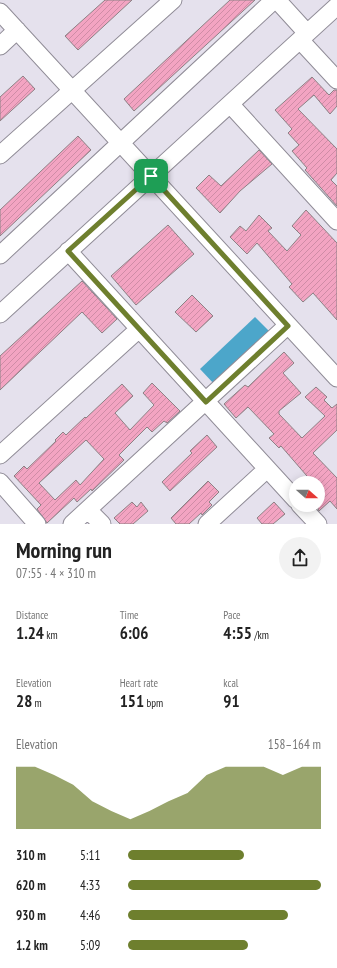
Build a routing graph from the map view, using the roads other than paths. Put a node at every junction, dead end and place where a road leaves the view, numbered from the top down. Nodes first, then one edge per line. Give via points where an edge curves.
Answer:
1 (173, 0) edge
2 (274, 0) edge
3 (277, 0) edge
4 (337, 6) edge
5 (0, 12) edge
6 (17, 30) junction
7 (304, 36) junction
8 (0, 46) edge
9 (337, 80) edge
10 (72, 90) junction
11 (230, 104) junction
12 (120, 142) junction
13 (0, 155) edge
14 (151, 176) junction
15 (337, 221) edge
16 (68, 251) junction
17 (0, 254) edge
18 (0, 314) edge
19 (288, 326) junction
20 (139, 329) junction
21 (336, 376) edge
22 (206, 402) junction
23 (0, 455) edge
24 (267, 469) junction
25 (0, 482) edge
26 (289, 493) edge
27 (88, 510) junction
28 (307, 512) edge
29 (37, 524) edge
30 (72, 524) edge
31 (102, 524) edge
32 (208, 524) edge
33 (318, 524) edge

1 - 10 street
2 - 12 street
3 - 7 street
4 - 7 street
5 - 6 street
6 - 8 street
6 - 10 street
7 - 9 street
7 - 11 street
10 - 12 street
10 - 13 street
11 - 14 street
11 - 15 street
12 - 14 street
12 - 17 street
14 - 16 street
14 - 19 street
16 - 18 street
16 - 20 street
19 - 21 street
19 - 22 street
20 - 22 street
20 - 23 street
22 - 24 street
22 - 27 street
24 - 26 street
24 - 32 street
25 - 29 street
27 - 30 street
27 - 31 street
28 - 33 street

